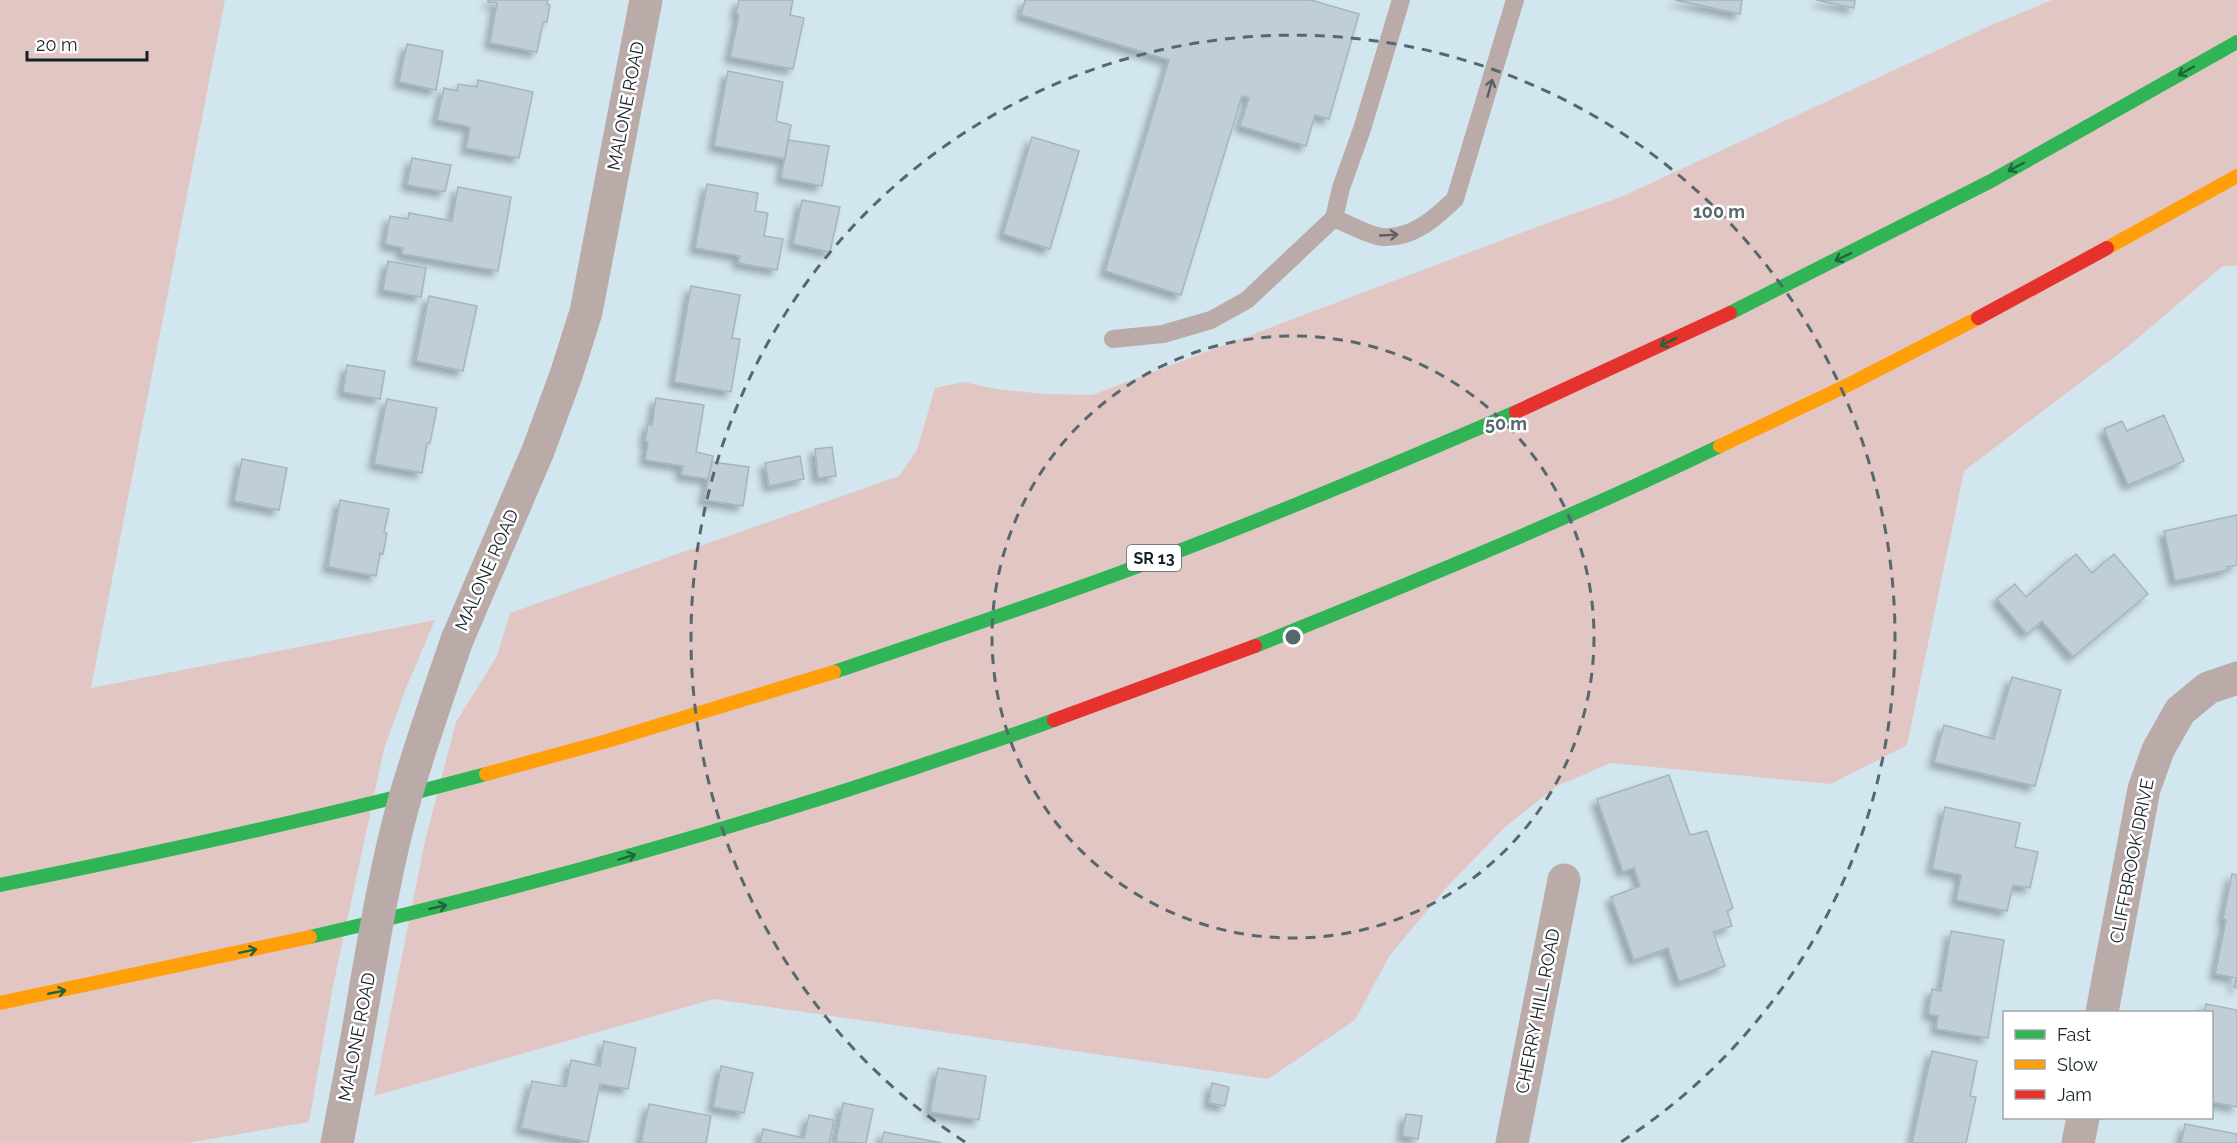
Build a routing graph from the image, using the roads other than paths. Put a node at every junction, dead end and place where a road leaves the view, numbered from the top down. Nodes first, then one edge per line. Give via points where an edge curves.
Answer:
1 (646, 0) edge
2 (1401, 0) edge
3 (1515, 0) edge
4 (2237, 42) edge
5 (2237, 176) edge
6 (1334, 218) junction
7 (1113, 339) dead end
8 (2237, 678) edge
9 (1564, 880) dead end
10 (0, 885) edge
11 (0, 1003) edge
12 (2102, 1011) edge
13 (2083, 1119) edge
14 (337, 1143) edge
15 (1512, 1143) edge
16 (2078, 1143) edge

1 - 14 street, MALONE ROAD, bridge via 585,312 538,451 457,640 403,806
2 - 6 lane
6 -> 3 lane via 1381,237 1410,233 1433,220 1455,199
4 -> 10 highway, SR 13 via 2052,148 1848,255 1585,381 1247,524 965,627 592,746 265,830
11 -> 5 highway via 273,946 620,860 858,787 1139,691 1462,563 1770,423 2117,245
6 - 7 lane via 1247,300 1211,321 1164,334
8 - 12 street, CLIFFBROOK DRIVE via 2208,688 2180,711 2158,750 2145,789
9 - 15 street, CHERRY HILL ROAD
13 - 16 street

